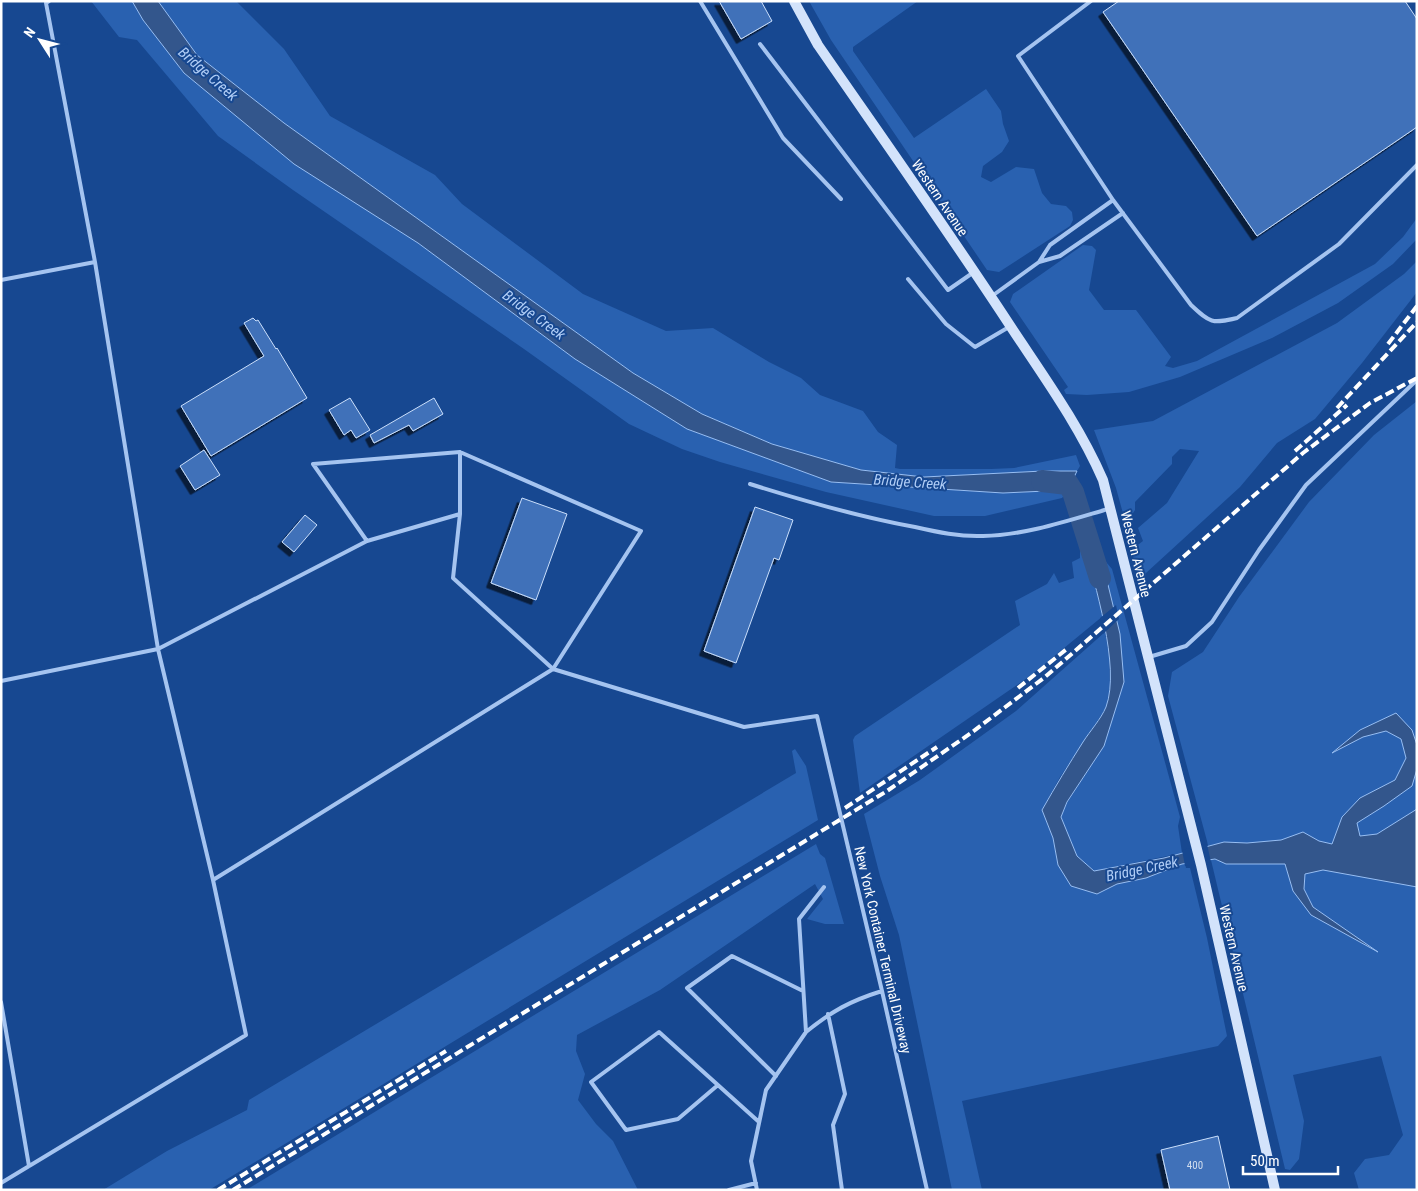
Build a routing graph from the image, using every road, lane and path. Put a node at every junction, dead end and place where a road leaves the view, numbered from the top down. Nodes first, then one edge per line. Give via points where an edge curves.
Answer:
1 (49, 1) edge
2 (700, 1) edge
3 (794, 1) edge
4 (1091, 1) edge
5 (760, 44) dead end
6 (1417, 165) edge
7 (841, 199) dead end
8 (1113, 200) junction
9 (1122, 213) junction
10 (95, 262) junction
11 (1039, 262) junction
12 (974, 272) junction
13 (908, 279) dead end
14 (1, 280) edge
15 (991, 296) junction
16 (1010, 326) junction
17 (1417, 380) edge
18 (460, 452) junction
19 (750, 484) dead end
20 (1111, 509) junction
21 (460, 514) junction
22 (367, 541) junction
23 (158, 649) junction
24 (1148, 658) junction
25 (553, 669) junction
26 (1, 681) edge
27 (213, 880) junction
28 (824, 887) dead end
29 (803, 991) junction
30 (882, 991) junction
31 (1, 1002) edge
32 (828, 1014) junction
33 (806, 1032) junction
34 (776, 1076) junction
35 (718, 1085) junction
36 (759, 1122) junction
37 (29, 1166) junction
38 (1, 1183) edge
39 (756, 1183) junction
40 (729, 1190) edge
41 (757, 1190) edge
42 (842, 1190) edge
43 (927, 1190) edge
44 (1276, 1190) edge

1 - 10 lane via 46,3
2 - 7 lane via 782,138
3 - 12 street, Western Avenue via 818,45
4 - 8 lane via 1018,56
5 - 12 lane via 948,290
6 - 9 lane via 1339,244 1237,318 1218,323 1191,305
8 - 9 lane
8 - 11 lane via 1050,244
9 - 11 lane via 1060,256
10 - 14 lane
10 - 23 lane
11 - 15 lane
12 - 15 street, Western Avenue
13 - 16 lane via 946,324 976,347
15 - 16 street, Western Avenue
16 - 20 street, Western Avenue via 1092,454
17 - 24 lane via 1306,485 1212,622 1186,646
18 - 21 lane
18 - 22 lane via 313,464
18 - 25 lane via 641,531
19 - 20 lane via 855,514 950,534 1007,534
20 - 24 street, Western Avenue
21 - 22 lane
21 - 25 lane via 453,578
22 - 23 lane
23 - 26 lane
23 - 27 lane
24 - 44 street, Western Avenue
25 - 27 lane
25 - 30 lane, New York Container Terminal Driveway via 744,727 817,716
27 - 37 lane via 246,1035
28 - 29 lane via 799,919
29 - 33 lane
29 - 34 lane via 732,956 687,988
30 - 32 lane
30 - 43 lane, New York Container Terminal Driveway
31 - 37 lane
32 - 33 lane
32 - 42 lane via 845,1094 833,1125
33 - 34 lane
34 - 36 lane via 766,1090
35 - 35 lane via 659,1032 591,1082 626,1130 678,1118
35 - 36 lane
36 - 39 lane via 751,1161
37 - 38 lane
39 - 40 lane
39 - 41 lane

